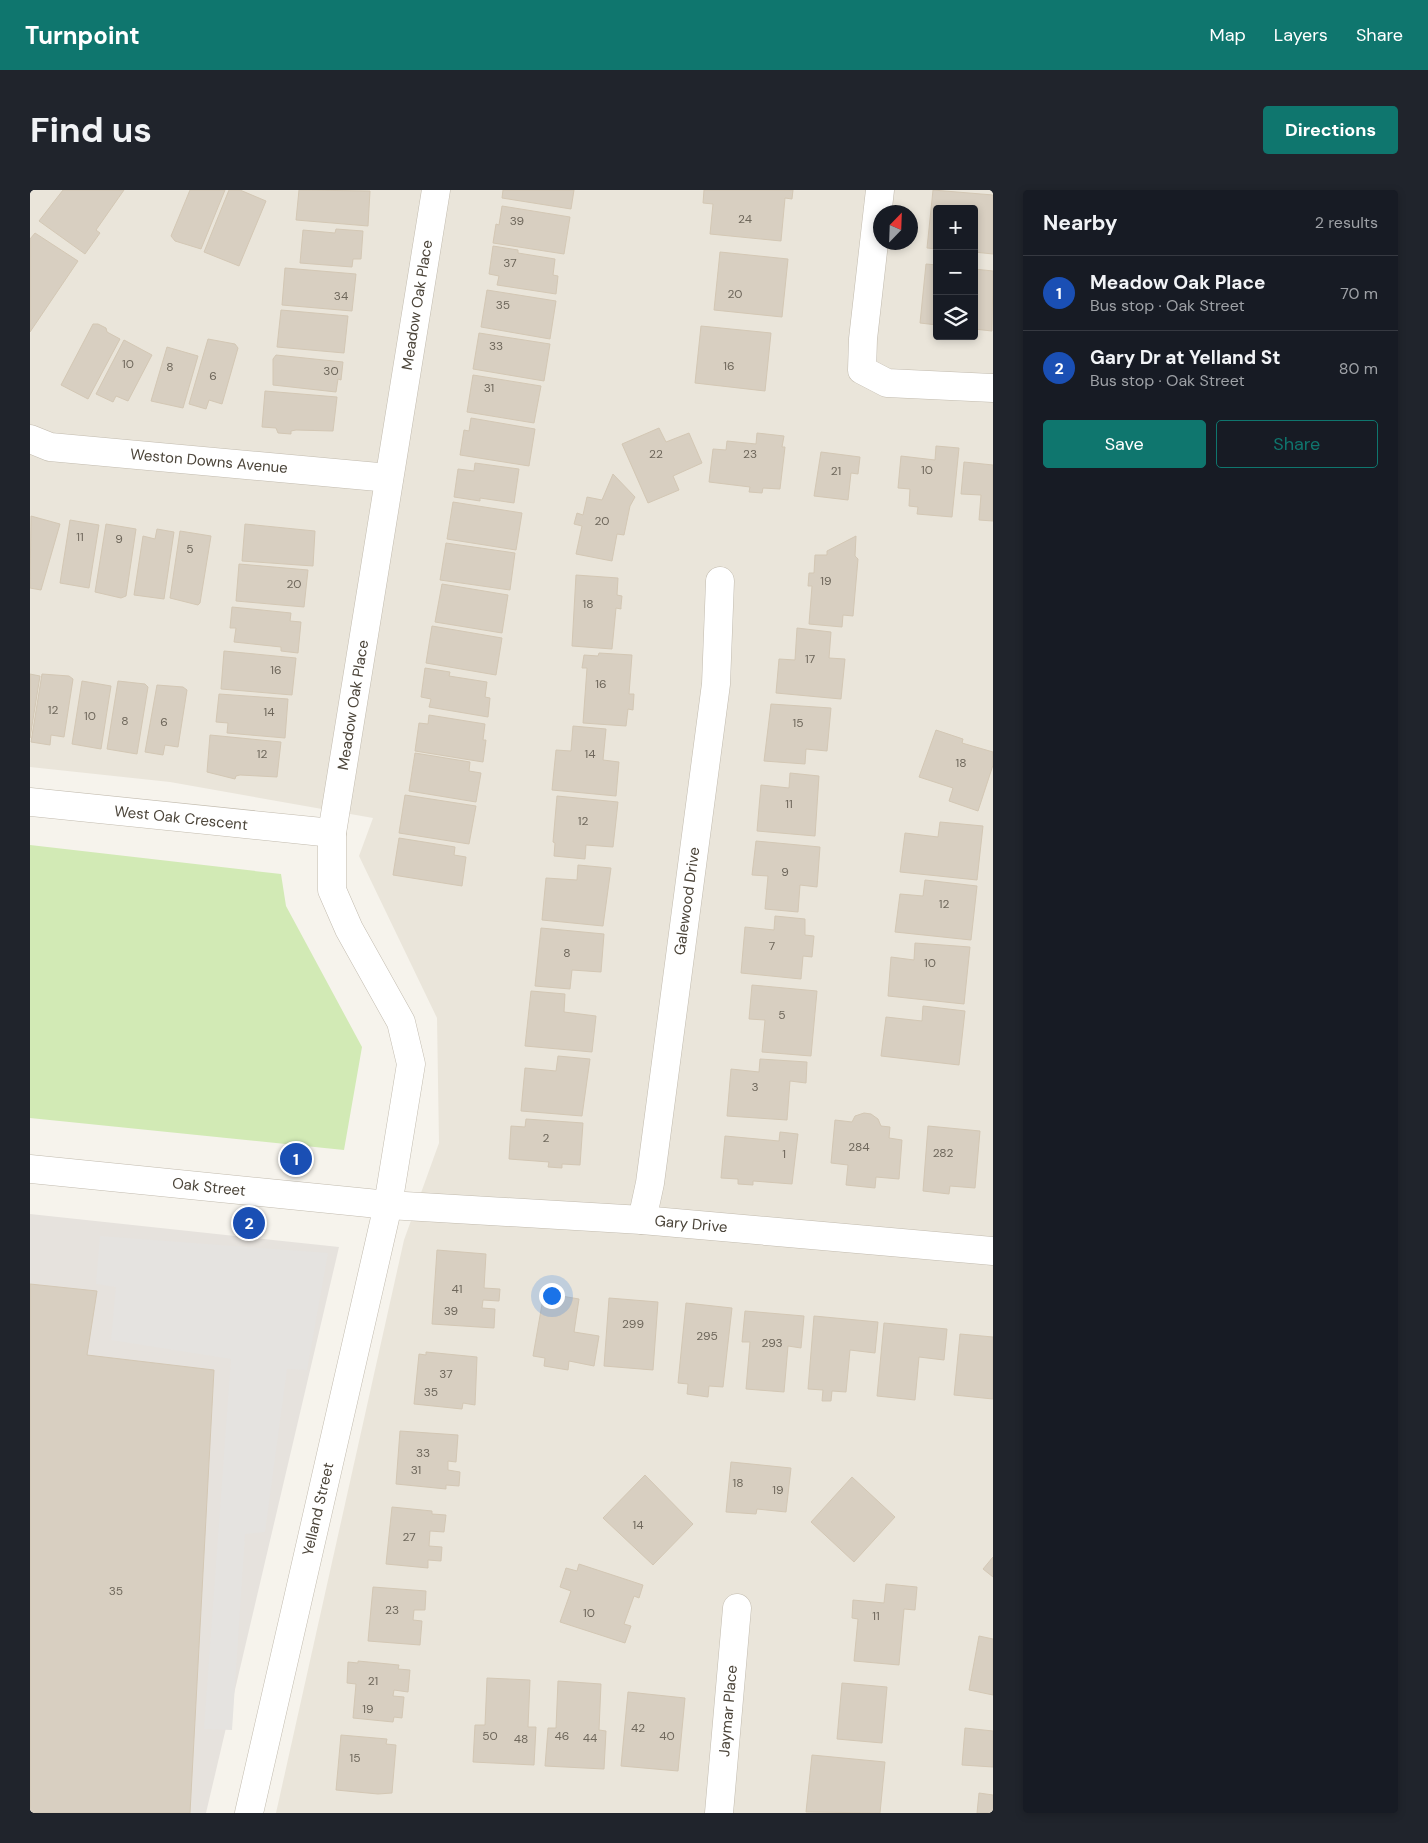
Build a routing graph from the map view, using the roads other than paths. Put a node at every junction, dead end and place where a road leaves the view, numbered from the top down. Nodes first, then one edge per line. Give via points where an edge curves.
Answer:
1 (436, 190) edge
2 (880, 190) edge
3 (993, 388) edge
4 (30, 439) edge
5 (389, 478) junction
6 (720, 580) dead end
7 (30, 802) edge
8 (332, 833) junction
9 (30, 1169) edge
10 (388, 1205) junction
11 (642, 1220) junction
12 (993, 1251) edge
13 (737, 1608) dead end
14 (249, 1813) edge
15 (719, 1813) edge

1 - 5 street, Meadow Oak Place
2 - 3 street via 862,370 887,383
4 - 5 street, Weston Downs Avenue via 50,447
5 - 8 street, Meadow Oak Place
6 - 11 street, Galewood Drive via 716,684 650,1183
7 - 8 street, West Oak Crescent
8 - 10 street, Meadow Oak Place via 332,890 349,929 400,1022 411,1064
9 - 10 street, Oak Street
10 - 11 street, Gary Drive
10 - 14 street, Yelland Street
11 - 12 street, Gary Drive
13 - 15 street, Jaymar Place

